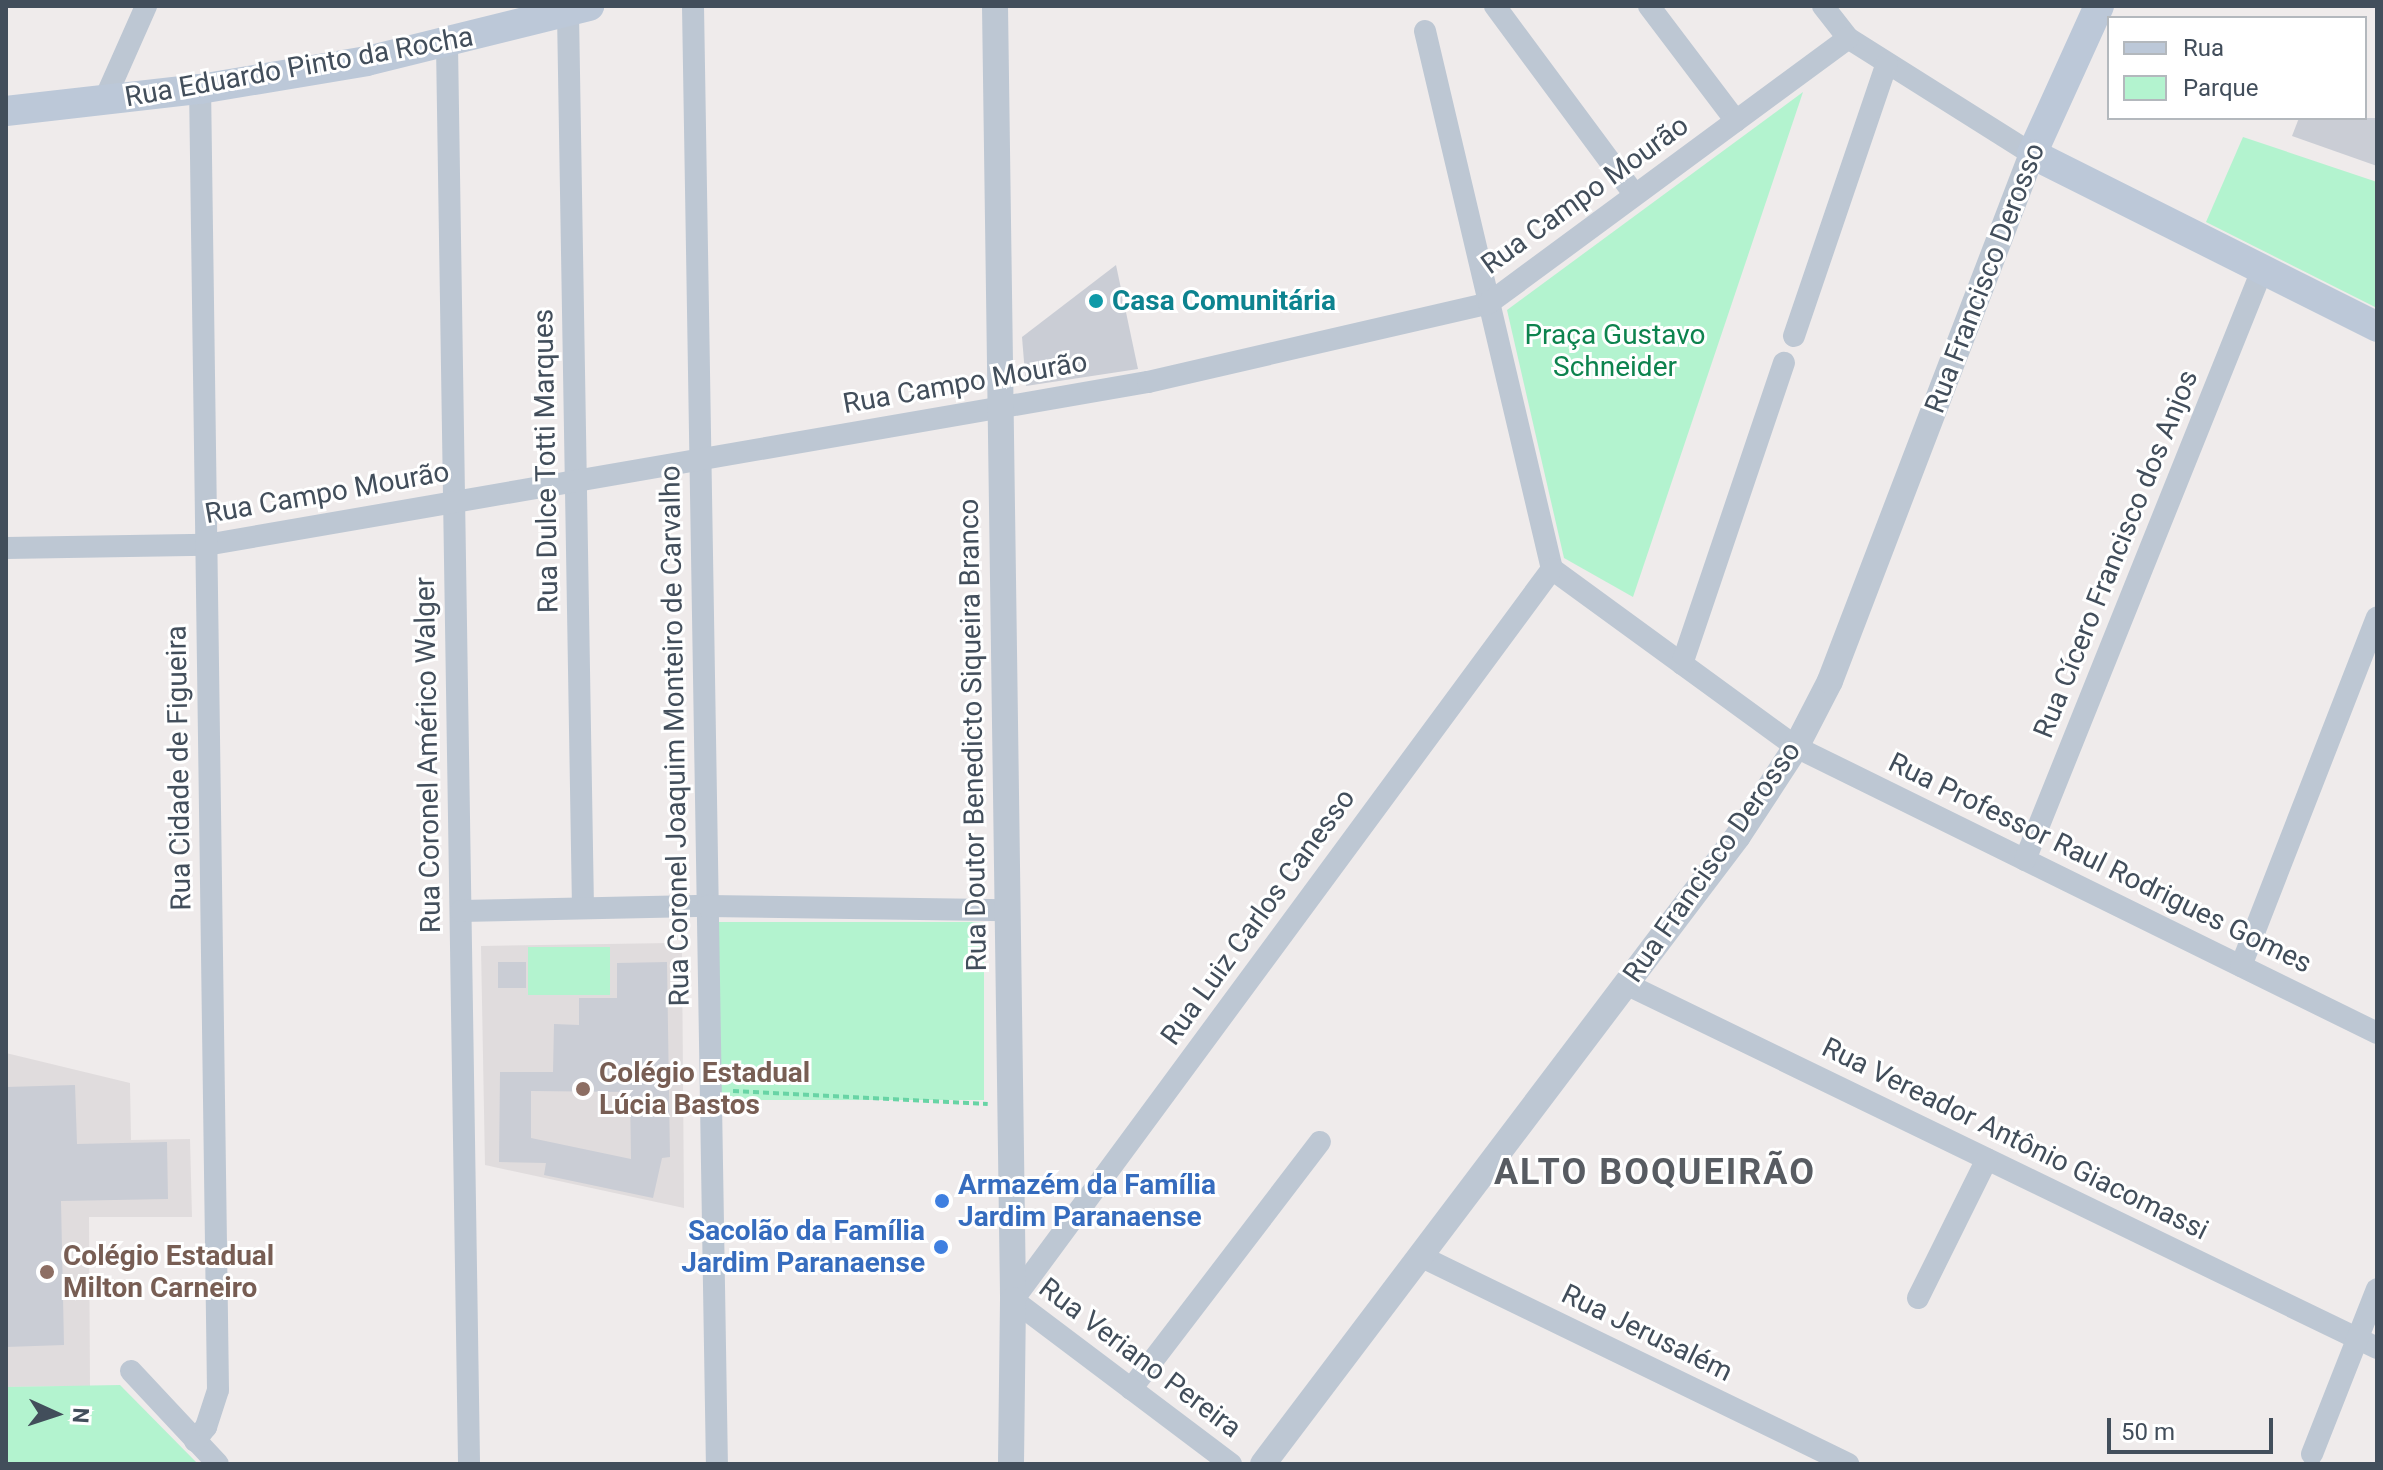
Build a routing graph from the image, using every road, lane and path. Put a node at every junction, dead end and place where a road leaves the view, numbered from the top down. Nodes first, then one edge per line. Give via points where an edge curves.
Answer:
1 (146, 6) edge
2 (693, 6) edge
3 (995, 6) edge
4 (1495, 6) edge
5 (1649, 6) edge
6 (1823, 6) edge
7 (2099, 6) edge
8 (579, 10) edge
9 (1425, 31) dead end
10 (1848, 38) junction
11 (447, 45) junction
12 (1887, 63) junction
13 (200, 89) junction
14 (104, 101) junction
15 (6, 111) edge
16 (1736, 121) junction
17 (2032, 154) junction
18 (1635, 195) junction
19 (2262, 270) junction
20 (1489, 303) junction
21 (2377, 327) edge
22 (1794, 336) dead end
23 (1784, 363) dead end
24 (1001, 407) junction
25 (700, 459) junction
26 (576, 481) junction
27 (454, 502) junction
28 (206, 545) junction
29 (6, 548) edge
30 (1552, 569) junction
31 (2377, 618) edge
32 (1682, 664) junction
33 (1796, 747) junction
34 (2025, 860) junction
35 (708, 906) junction
36 (583, 908) junction
37 (1007, 910) junction
38 (461, 911) junction
39 (2241, 966) junction
40 (1626, 984) junction
41 (2377, 1033) edge
42 (711, 1090) junction
43 (1010, 1105) junction
44 (1320, 1142) dead end
45 (1987, 1159) junction
46 (1420, 1256) junction
47 (2377, 1289) edge
48 (1918, 1298) dead end
49 (1013, 1300) junction
50 (2367, 1343) edge
51 (131, 1371) dead end
52 (1131, 1389) junction
53 (195, 1441) junction
54 (2312, 1454) dead end
55 (218, 1464) edge
56 (469, 1464) edge
57 (717, 1464) edge
58 (1011, 1464) edge
59 (1231, 1464) edge
60 (1263, 1464) edge
61 (1848, 1464) edge

1 - 14 street
2 - 25 street, Rua Coronel Joaquim Monteiro de Carvalho
3 - 24 street, Rua Doutor Benedicto Siqueira Branco
4 - 18 street
5 - 16 street
6 - 10 street
7 - 17 main road, Rua Francisco Derosso
8 - 11 main road, Rua Eduardo Pinto da Rocha
8 - 26 street, Rua Dulce Totti Marques
9 - 20 street
10 - 12 street
10 - 16 street, Rua Campo Mourão
11 - 13 main road, Rua Eduardo Pinto da Rocha
11 - 27 street, Rua Coronel Américo Walger
12 - 17 street
12 - 22 street
13 - 14 main road, Rua Eduardo Pinto da Rocha
13 - 28 street, Rua Cidade de Figueira
14 - 15 main road, Rua Eduardo Pinto da Rocha
16 - 18 street, Rua Campo Mourão
17 - 19 main road
17 - 33 street, Rua Francisco Derosso via 1830,681
18 - 20 street, Rua Campo Mourão
19 - 21 main road
19 - 34 street, Rua Cícero Francisco dos Anjos
20 - 24 street, Rua Campo Mourão via 1148,382
20 - 30 street
23 - 32 street
24 - 25 street, Rua Campo Mourão
24 - 37 street, Rua Doutor Benedicto Siqueira Branco
25 - 26 street, Rua Campo Mourão
25 - 35 street, Rua Coronel Joaquim Monteiro de Carvalho
26 - 27 street, Rua Campo Mourão
26 - 36 street, Rua Dulce Totti Marques
27 - 28 street, Rua Campo Mourão
27 - 38 street, Rua Coronel Américo Walger
28 - 29 street, Rua Campo Mourão
28 - 53 street, Rua Cidade de Figueira via 218,1390 206,1427
30 - 32 street, Rua Professor Raul Rodrigues Gomes
30 - 49 street, Rua Luiz Carlos Canesso
31 - 39 street
32 - 33 street, Rua Professor Raul Rodrigues Gomes
33 - 34 street, Rua Professor Raul Rodrigues Gomes
33 - 40 street, Rua Francisco Derosso via 1738,836
34 - 39 street, Rua Professor Raul Rodrigues Gomes
35 - 36 street
35 - 37 street
35 - 42 street, Rua Coronel Joaquim Monteiro de Carvalho
36 - 38 street
37 - 43 street, Rua Doutor Benedicto Siqueira Branco
38 - 56 street, Rua Coronel Américo Walger
39 - 41 street, Rua Professor Raul Rodrigues Gomes
40 - 45 street, Rua Vereador Antônio Giacomassi
40 - 46 street, Rua Francisco Derosso
42 - 43 path
42 - 57 street, Rua Coronel Joaquim Monteiro de Carvalho
43 - 49 street, Rua Doutor Benedicto Siqueira Branco
44 - 52 street
45 - 48 street
45 - 50 street, Rua Vereador Antônio Giacomassi
46 - 60 street, Rua Francisco Derosso
46 - 61 street, Rua Jerusalém
47 - 50 street
49 - 52 street, Rua Veriano Pereira
49 - 58 street, Rua Doutor Benedicto Siqueira Branco
50 - 54 street
51 - 53 street
52 - 59 street, Rua Veriano Pereira
53 - 55 street

